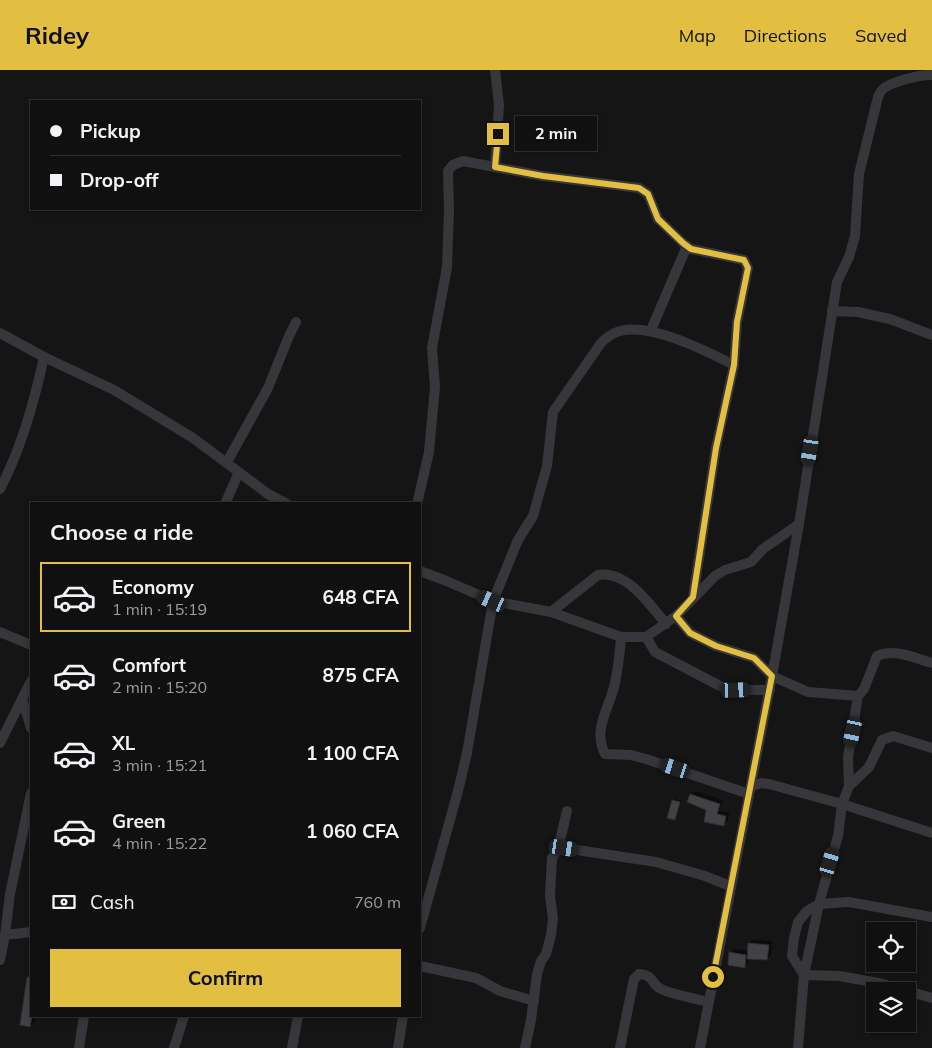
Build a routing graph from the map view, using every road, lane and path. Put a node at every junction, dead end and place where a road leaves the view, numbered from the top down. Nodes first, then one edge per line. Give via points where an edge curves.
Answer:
1 (495, 70) edge
2 (932, 75) edge
3 (495, 167) junction
4 (687, 246) junction
5 (832, 311) junction
6 (296, 322) dead end
7 (651, 330) junction
8 (0, 333) edge
9 (932, 335) edge
10 (44, 357) junction
11 (734, 365) junction
12 (227, 462) junction
13 (239, 472) junction
14 (0, 489) edge
15 (226, 502) edge
16 (283, 502) edge
17 (417, 502) edge
18 (799, 524) junction
19 (421, 571) edge
20 (693, 597) junction
21 (492, 601) junction
22 (551, 612) junction
23 (676, 616) junction
24 (666, 624) junction
25 (0, 632) edge
26 (621, 636) junction
27 (646, 637) junction
28 (30, 645) edge
29 (932, 663) edge
30 (772, 676) junction
31 (30, 683) edge
32 (770, 690) junction
33 (858, 696) junction
34 (22, 698) junction
35 (30, 725) edge
36 (0, 743) edge
37 (932, 748) edge
38 (850, 786) junction
39 (750, 790) junction
40 (30, 798) edge
41 (842, 804) junction
42 (567, 811) dead end
43 (932, 833) edge
44 (558, 849) junction
45 (730, 886) junction
46 (820, 904) junction
47 (932, 917) edge
48 (421, 924) edge
49 (30, 932) edge
50 (5, 935) junction
51 (0, 960) edge
52 (421, 966) edge
53 (804, 975) junction
54 (932, 998) edge
55 (534, 1002) junction
56 (708, 1002) junction
57 (84, 1017) edge
58 (184, 1017) edge
59 (298, 1017) edge
60 (403, 1017) edge
61 (79, 1048) edge
62 (174, 1048) edge
63 (292, 1048) edge
64 (398, 1048) edge
65 (524, 1048) edge
66 (620, 1048) edge
67 (700, 1048) edge
68 (798, 1048) edge

1 - 3 street via 500,105
2 - 5 street via 924,74 889,85 878,97 859,174 855,236 836,282
3 - 4 street via 639,188 648,194 658,219
3 - 17 street via 463,161 448,171 447,268 432,348 434,387 428,452
4 - 7 street
4 - 11 street via 744,260 747,264 737,322
5 - 9 street via 858,312 890,319
5 - 18 street
6 - 12 street via 268,388
7 - 11 street
7 - 21 street via 621,330 609,335 553,412 547,466 534,516 518,540
8 - 10 street
10 - 12 street via 114,390
10 - 14 street via 11,468
11 - 20 street via 716,448
12 - 13 street
13 - 15 street
13 - 16 street
18 - 20 street via 763,549 751,562 715,576
18 - 30 street
19 - 21 street
20 - 23 street
21 - 22 street
21 - 48 street via 467,753
22 - 24 street via 598,575 606,574 615,576 645,597
22 - 26 street
23 - 24 street
23 - 30 street via 690,633 716,646 754,658
24 - 27 street
25 - 28 street
26 - 27 street
26 - 39 street via 616,681 602,719 600,744 605,754 646,759
27 - 32 street via 655,652 720,686 736,690
29 - 33 street via 897,653 886,652 877,656
30 - 32 street
30 - 33 street via 808,692
31 - 34 street
32 - 39 street
33 - 38 street via 848,757
34 - 35 street
34 - 36 street
37 - 38 street via 888,737 882,740 869,767
38 - 41 street
39 - 41 street via 761,783 769,784
39 - 45 street
40 - 50 street
41 - 43 street
41 - 46 street via 838,836
42 - 44 street
44 - 45 street via 656,862
44 - 55 street via 552,858 551,935 537,974
45 - 56 street
46 - 47 street via 849,902
46 - 53 street
46 - 53 street via 807,911 798,922 794,938 792,956
49 - 50 street
50 - 51 street
52 - 55 street via 476,978 500,991
53 - 54 street via 839,976 879,983
53 - 68 street
55 - 65 street
56 - 66 street via 661,989 651,977 639,974 634,979
56 - 67 street
57 - 61 street
58 - 62 street
59 - 63 street
60 - 64 street

